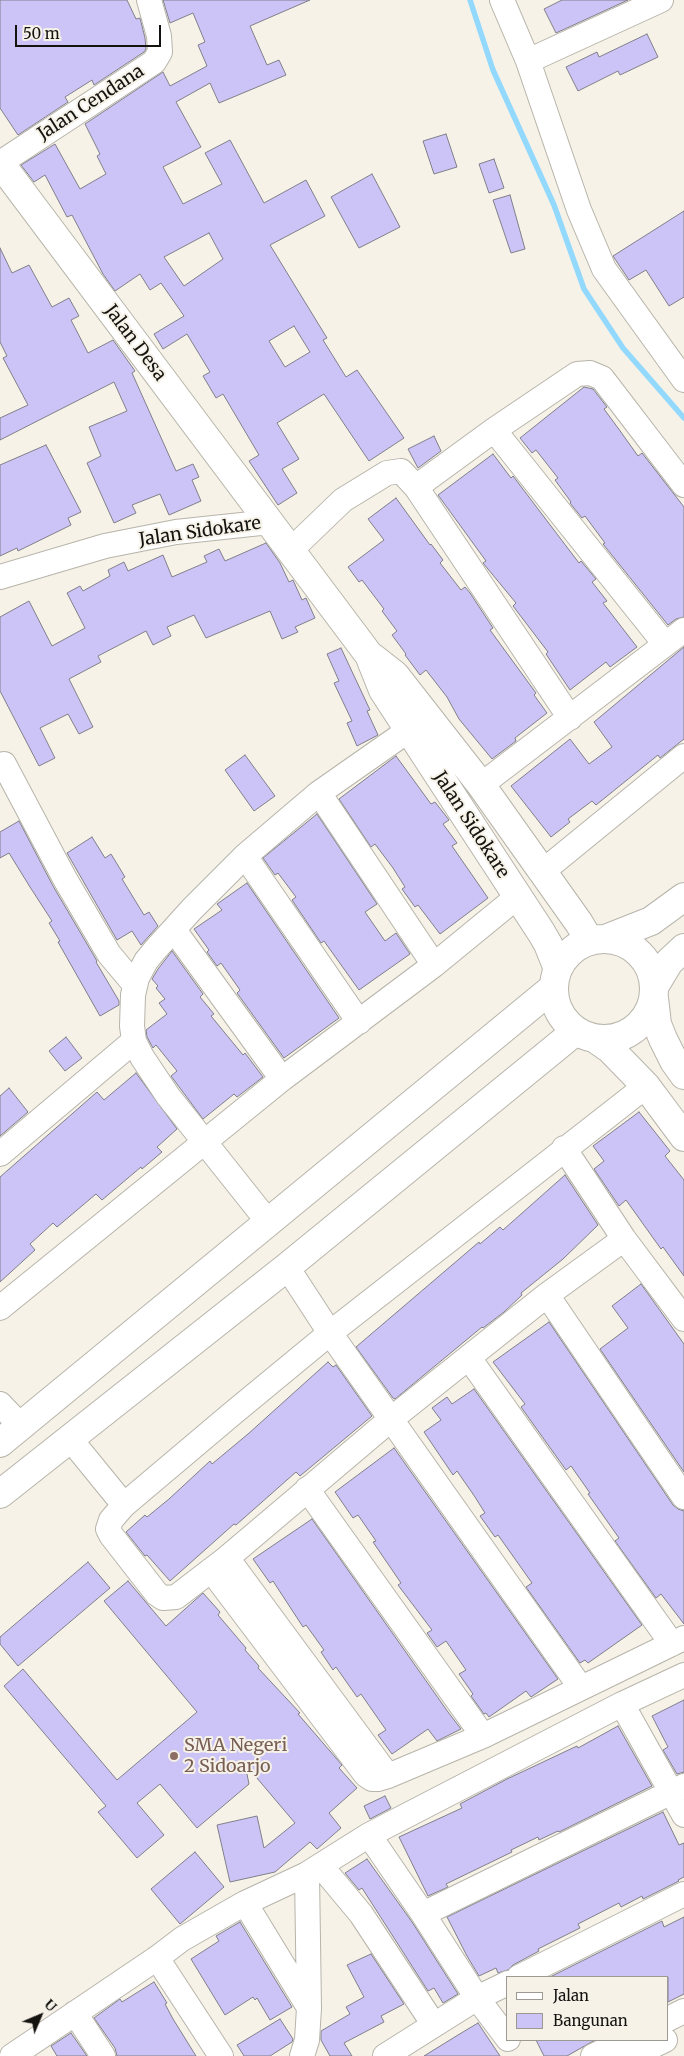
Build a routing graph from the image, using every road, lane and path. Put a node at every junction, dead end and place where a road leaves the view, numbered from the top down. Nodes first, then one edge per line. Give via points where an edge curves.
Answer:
1 (149, 0) edge
2 (661, 0) edge
3 (505, 1) edge
4 (528, 61) junction
5 (0, 163) edge
6 (683, 379) edge
7 (494, 430) junction
8 (684, 485) edge
9 (416, 487) junction
10 (270, 522) junction
11 (291, 550) junction
12 (0, 576) edge
13 (675, 637) edge
14 (369, 655) junction
15 (570, 718) junction
16 (409, 730) junction
17 (684, 756) edge
18 (4, 764) dead end
19 (481, 785) junction
20 (319, 793) junction
21 (245, 856) junction
22 (542, 872) junction
23 (517, 897) junction
24 (684, 897) edge
25 (174, 930) junction
26 (599, 939) junction
27 (684, 948) edge
28 (434, 965) junction
29 (556, 978) junction
30 (135, 985) junction
31 (654, 992) junction
32 (359, 1022) junction
33 (585, 1034) junction
34 (134, 1041) junction
35 (681, 1063) edge
36 (282, 1080) junction
37 (646, 1086) junction
38 (684, 1136) edge
39 (204, 1142) junction
40 (564, 1148) junction
41 (0, 1154) edge
42 (269, 1223) junction
43 (624, 1239) junction
44 (287, 1267) junction
45 (547, 1295) junction
46 (0, 1308) edge
47 (684, 1320) edge
48 (330, 1334) junction
49 (469, 1358) junction
50 (0, 1404) edge
51 (390, 1420) junction
52 (10, 1434) edge
53 (70, 1440) junction
54 (307, 1489) junction
55 (0, 1494) edge
56 (684, 1497) edge
57 (124, 1505) junction
58 (219, 1564) junction
59 (678, 1641) edge
60 (684, 1675) edge
61 (581, 1688) junction
62 (622, 1704) junction
63 (483, 1736) junction
64 (677, 1790) edge
65 (684, 1815) edge
66 (368, 1836) junction
67 (314, 1870) junction
68 (684, 1894) edge
69 (246, 1903) junction
70 (423, 1914) junction
71 (157, 1958) junction
72 (520, 1976) edge
73 (507, 1983) edge
74 (477, 1998) junction
75 (309, 2008) junction
76 (684, 2011) edge
77 (74, 2013) junction
78 (669, 2018) edge
79 (434, 2025) junction
80 (684, 2030) edge
81 (507, 2038) edge
82 (669, 2038) edge
83 (509, 2041) edge
84 (624, 2041) edge
85 (662, 2041) edge
86 (12, 2056) edge
87 (103, 2056) edge
88 (221, 2056) edge
89 (302, 2056) edge
90 (385, 2056) edge
91 (520, 2056) edge
92 (593, 2056) edge
93 (632, 2056) edge

1 - 5 street, Jalan Cendana via 159,36 160,52 154,62
2 - 4 street
3 - 4 street
4 - 6 street via 579,210 604,269
5 - 10 main road, Jalan Desa
7 - 8 street via 577,374 590,373 602,378
7 - 9 street
7 - 13 street
9 - 11 street via 401,470 387,473 343,500
9 - 15 street
10 - 11 main road, Jalan Sidokare
10 - 12 street, Jalan Sidokare via 176,532 105,546
11 - 14 main road, Jalan Sidokare
13 - 15 street
14 - 16 main road, Jalan Sidokare via 383,690
14 - 19 main road, Jalan Sidokare via 395,675
15 - 19 street
16 - 20 street
16 - 23 main road, Jalan Sidokare
17 - 22 street
18 - 30 street via 109,954
19 - 22 main road, Jalan Sidokare
20 - 21 street
20 - 28 street
21 - 25 street
21 - 32 street
22 - 26 main road, Jalan Sidokare
23 - 28 street
23 - 29 main road, Jalan Sidokare via 548,944
24 - 26 main road via 651,921
25 - 30 street via 146,961
25 - 36 street
26 - 29 main road via 576,947 565,957
26 - 31 main road via 625,943 639,952 649,966
27 - 31 main road via 669,962
28 - 32 street
29 - 33 main road via 557,1005 565,1019
29 - 42 main road
30 - 34 street via 132,1008
31 - 33 main road via 647,1017 624,1036 609,1039
31 - 35 main road via 657,1024
32 - 36 street
33 - 37 main road via 610,1049
33 - 44 main road
34 - 39 street via 168,1096
34 - 41 street
36 - 39 street
37 - 38 main road
37 - 40 street
39 - 42 street
39 - 46 street
40 - 43 street
40 - 48 street
42 - 52 main road
43 - 45 street
43 - 47 street
44 - 48 street
44 - 53 main road
45 - 49 street
45 - 56 street
48 - 51 street
48 - 57 street
49 - 51 street
49 - 59 street
50 - 52 street
51 - 54 street
51 - 61 street
53 - 55 main road
53 - 57 street
54 - 58 street
54 - 63 street
57 - 58 street via 108,1529 163,1598 176,1596
58 - 63 street via 313,1691 388,1776
59 - 61 street
60 - 62 street
61 - 63 street
62 - 64 street
62 - 66 street
64 - 65 street
64 - 70 street
66 - 67 street
66 - 70 street
67 - 69 street
67 - 75 street
67 - 79 street via 361,1914
68 - 72 street
69 - 71 street via 182,1939
69 - 75 street
70 - 74 street
71 - 77 street
71 - 88 street
73 - 74 street
74 - 79 street
74 - 81 street
75 - 89 street via 307,2040
76 - 78 street
77 - 86 street
77 - 87 street
79 - 90 street
80 - 82 street
83 - 91 street
84 - 92 street
85 - 93 street

